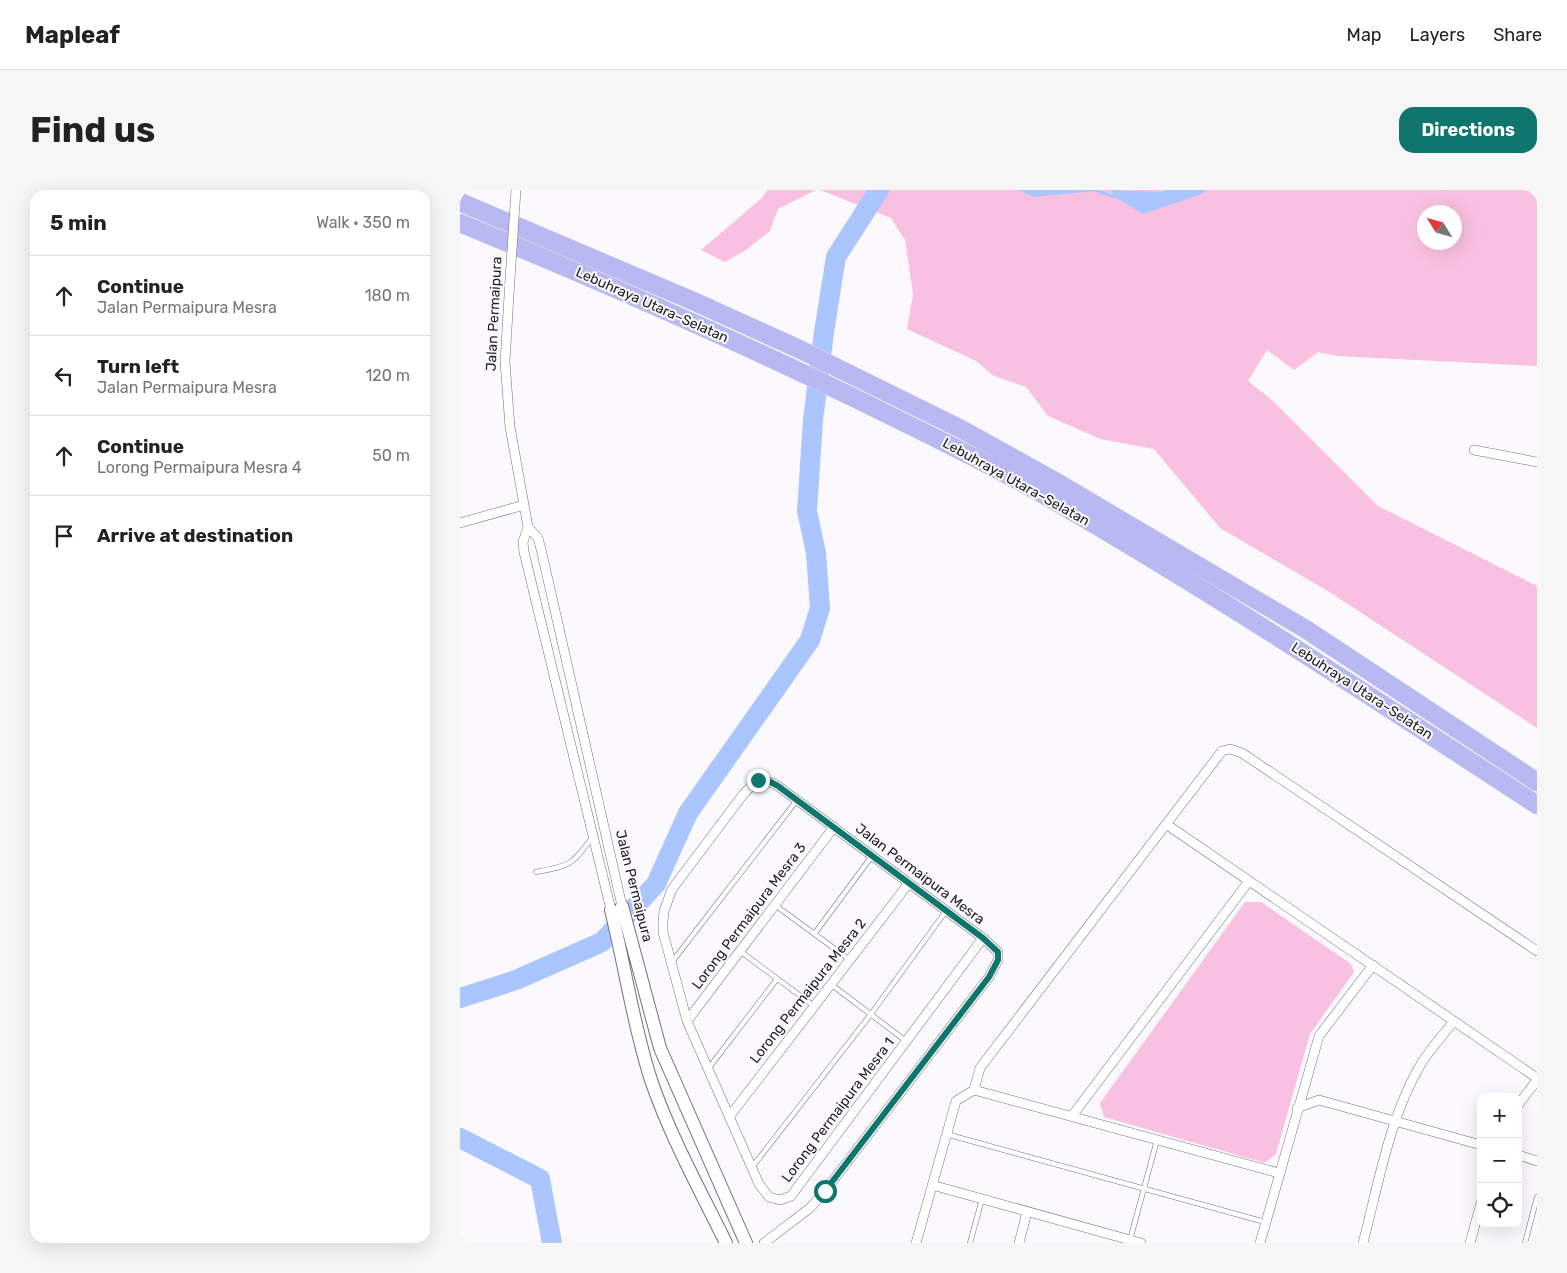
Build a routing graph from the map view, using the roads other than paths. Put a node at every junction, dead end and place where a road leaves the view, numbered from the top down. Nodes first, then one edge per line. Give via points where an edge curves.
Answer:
1 (516, 190) edge
2 (460, 202) edge
3 (460, 223) edge
4 (1474, 450) dead end
5 (1537, 462) edge
6 (524, 505) junction
7 (460, 523) edge
8 (528, 527) junction
9 (1537, 782) edge
10 (798, 800) junction
11 (1537, 805) edge
12 (1166, 824) junction
13 (834, 827) junction
14 (593, 837) junction
15 (872, 856) junction
16 (536, 872) dead end
17 (1249, 880) junction
18 (909, 883) junction
19 (775, 905) junction
20 (616, 908) junction
21 (946, 910) junction
22 (814, 933) junction
23 (983, 938) junction
24 (740, 951) junction
25 (1537, 951) edge
26 (850, 960) junction
27 (671, 963) junction
28 (1373, 965) junction
29 (777, 979) junction
30 (831, 984) junction
31 (814, 1006) junction
32 (871, 1014) junction
33 (687, 1021) junction
34 (1454, 1021) junction
35 (906, 1041) junction
36 (707, 1070) junction
37 (1537, 1079) edge
38 (974, 1090) junction
39 (1522, 1100) edge
40 (1298, 1108) junction
41 (1072, 1116) junction
42 (730, 1117) junction
43 (1396, 1121) junction
44 (946, 1134) junction
45 (1157, 1140) junction
46 (1477, 1144) edge
47 (1522, 1156) edge
48 (1537, 1161) edge
49 (752, 1168) junction
50 (1279, 1173) junction
51 (932, 1185) junction
52 (1144, 1189) junction
53 (1537, 1197) edge
54 (982, 1199) junction
55 (1027, 1212) junction
56 (1477, 1218) edge
57 (1266, 1223) junction
58 (1130, 1240) junction
59 (726, 1243) edge
60 (746, 1243) edge
61 (764, 1243) edge
62 (916, 1243) edge
63 (970, 1243) edge
64 (1019, 1243) edge
65 (1141, 1243) edge
66 (1260, 1243) edge
67 (1363, 1243) edge
68 (1470, 1243) edge
69 (1525, 1243) edge

1 - 6 street, Jalan Permaipura, bridge via 505,337 506,386
2 - 9 highway, Lebuhraya Utara–Selatan via 591,256 798,349 961,430 1053,480 1282,615
3 - 11 highway, Lebuhraya Utara–Selatan via 792,368 1045,495 1296,648
4 - 5 street
6 - 7 street
6 - 8 street, Jalan Permaipura
8 - 14 street, Jalan Permaipura via 523,542 524,552
8 - 20 street, Jalan Permaipura via 538,538 541,549
10 - 13 street, Jalan Permaipura Mesra
10 - 27 lane
10 - 27 street, Jalan Permaipura Mesra via 765,779 752,784 742,796 672,889 664,911 663,932
12 - 17 street
12 - 25 street via 1222,751 1242,754
12 - 38 street via 980,1068
13 - 15 street, Jalan Permaipura Mesra
13 - 19 street, Lorong Permaipura Mesra 3
14 - 16 lane via 574,862
14 - 20 street, Jalan Permaipura
15 - 18 street, Jalan Permaipura Mesra
15 - 22 lane
17 - 28 street
17 - 41 street
18 - 21 street, Jalan Permaipura Mesra
18 - 26 street, Lorong Permaipura Mesra 2
19 - 22 lane
19 - 24 street, Lorong Permaipura Mesra 3
20 - 59 main road, Jalan Permaipura via 624,964 652,1083
20 - 60 main road, Jalan Permaipura via 636,957 660,1048
21 - 23 street, Jalan Permaipura Mesra
21 - 32 lane
22 - 26 lane
23 - 35 street, Lorong Permaipura Mesra 1
23 - 61 street, Jalan Permaipura Mesra via 998,952 998,960 989,977 825,1191 810,1208
24 - 29 lane
24 - 33 street, Lorong Permaipura Mesra 3
26 - 30 street, Lorong Permaipura Mesra 2
27 - 33 street, Lorong Permaipura Mesra 1
28 - 34 street
28 - 40 street via 1319,1036
29 - 31 lane
29 - 36 lane
30 - 31 street, Lorong Permaipura Mesra 2
30 - 32 lane
31 - 42 street, Lorong Permaipura Mesra 2
32 - 35 lane
32 - 49 lane
33 - 36 street, Lorong Permaipura Mesra 1
34 - 37 street
34 - 43 street via 1421,1063
35 - 49 street, Lorong Permaipura Mesra 1 via 791,1196 780,1200 769,1197
36 - 42 street, Lorong Permaipura Mesra 1
37 - 39 street
38 - 41 street
38 - 44 street via 956,1101
40 - 43 street via 1319,1100
40 - 50 street
41 - 45 street
42 - 49 street, Lorong Permaipura Mesra 1
43 - 46 street
43 - 67 street
44 - 51 street
44 - 52 lane
45 - 50 street
45 - 52 lane
47 - 48 street
50 - 57 street
51 - 54 street
51 - 62 street
52 - 57 lane
52 - 58 lane
53 - 69 lane
54 - 55 street
54 - 63 lane
55 - 58 street
55 - 64 street
56 - 68 street
57 - 66 street
58 - 65 street

